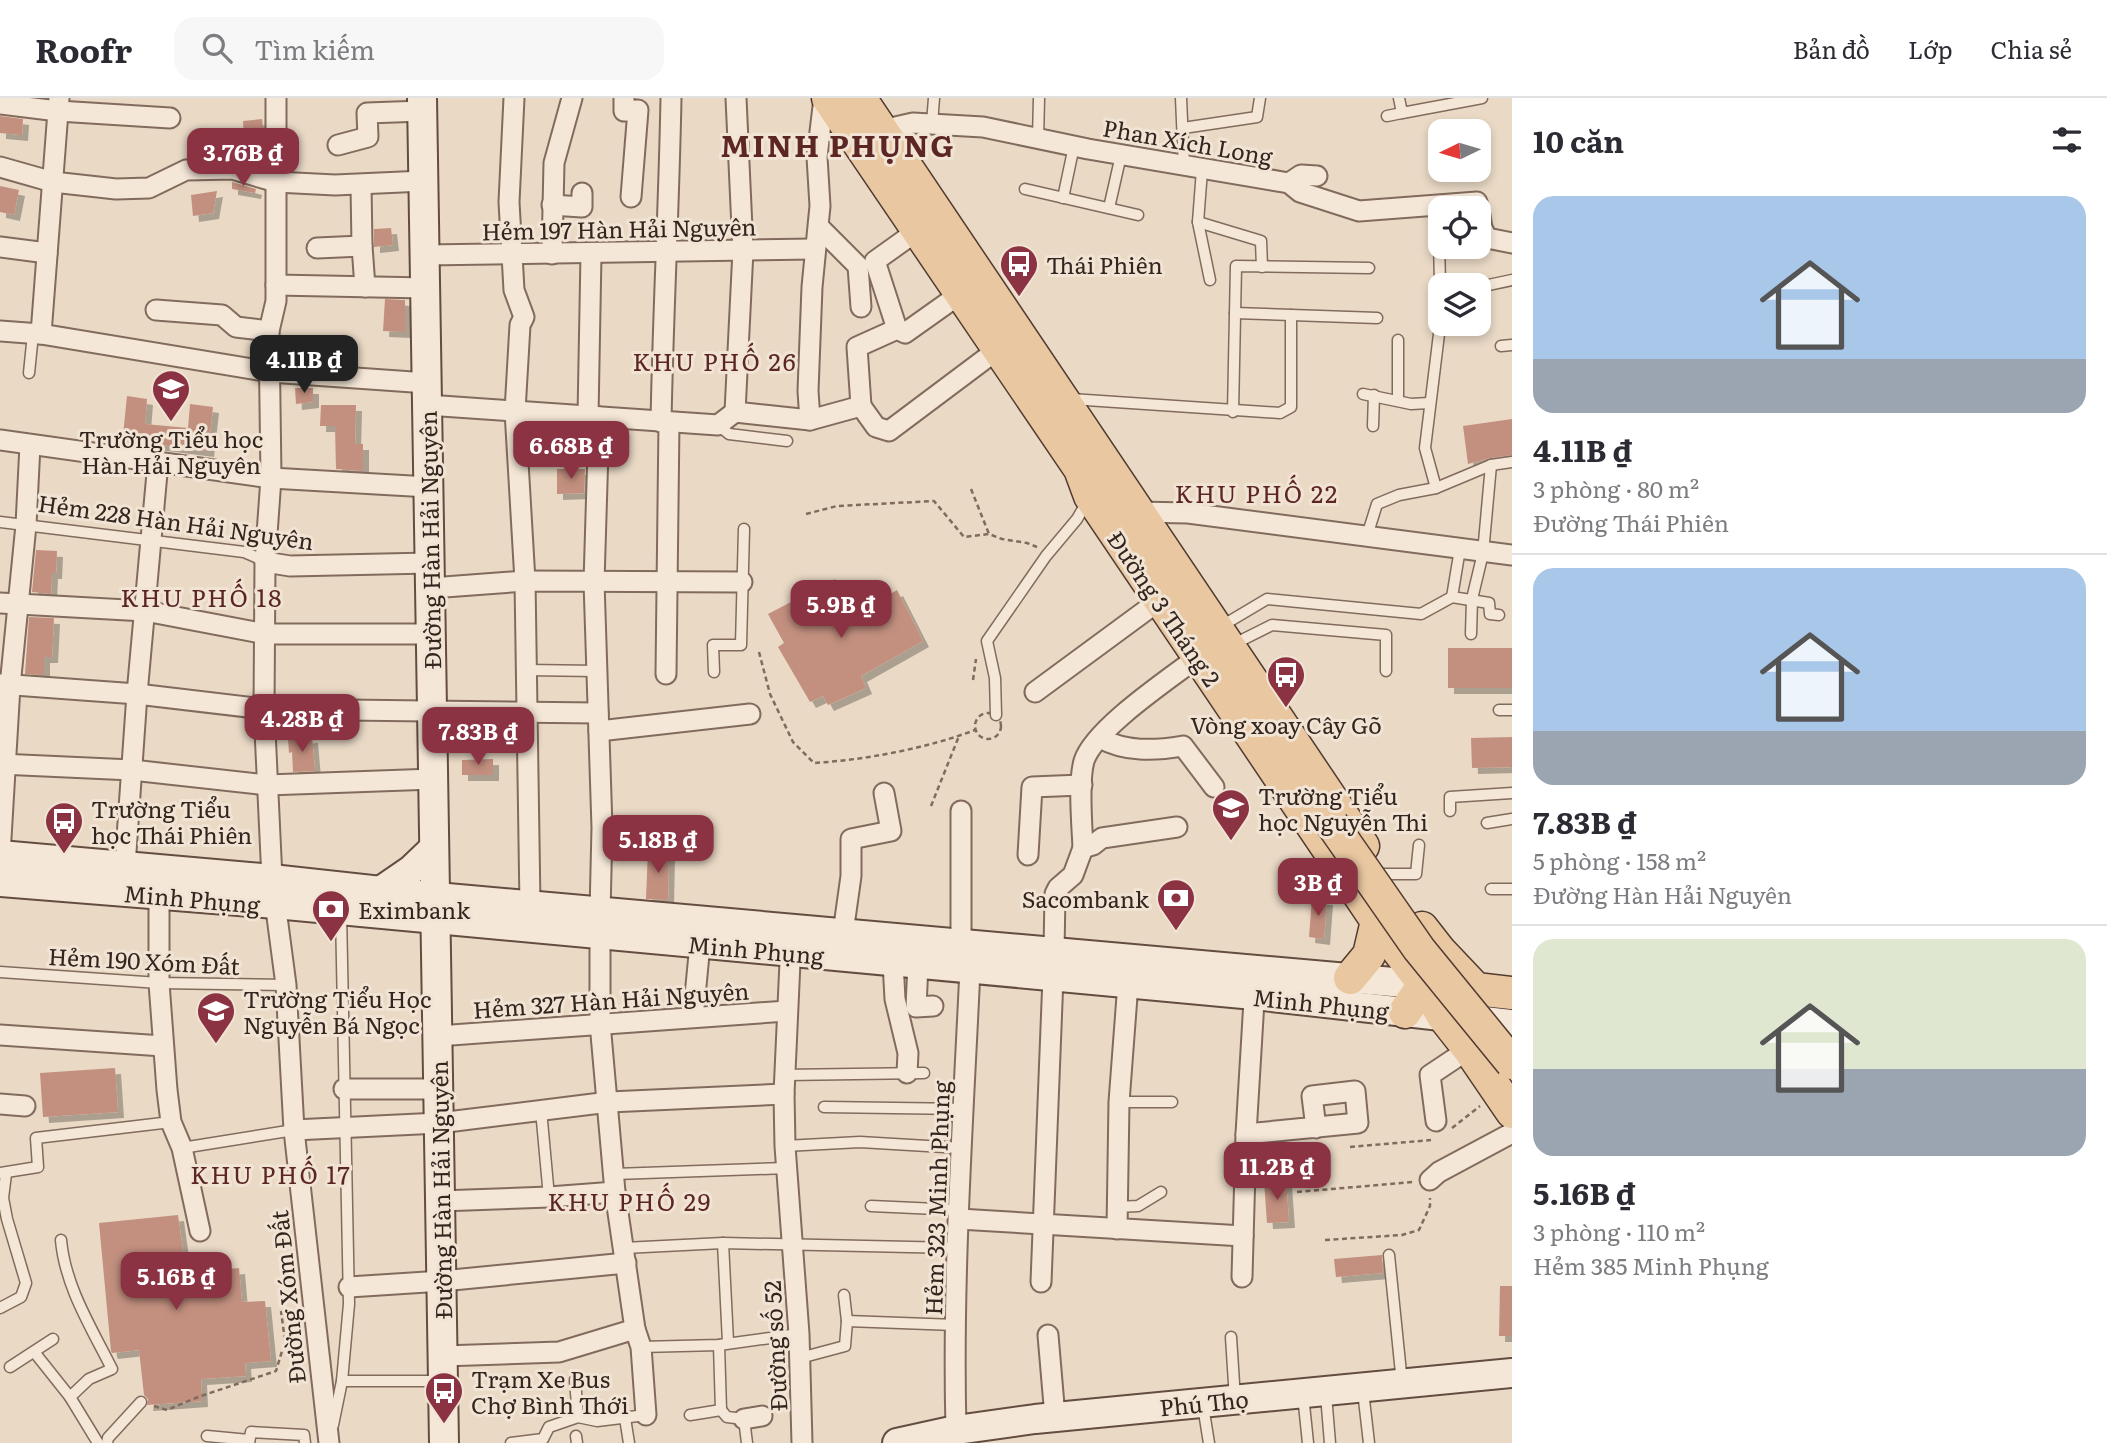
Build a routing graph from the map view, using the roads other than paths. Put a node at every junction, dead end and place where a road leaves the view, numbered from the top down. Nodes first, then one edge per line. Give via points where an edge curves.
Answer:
1 (276, 98) edge
2 (514, 98) edge
3 (572, 98) edge
4 (624, 98) edge
5 (671, 98) edge
6 (736, 98) edge
7 (826, 98) edge
8 (860, 98) edge
9 (934, 98) edge
10 (1039, 98) edge
11 (1181, 98) edge
12 (1260, 98) edge
13 (1399, 98) edge
14 (1482, 98) edge
15 (0, 104) edge
16 (59, 105) edge
17 (422, 105) edge
18 (1402, 113) junction
19 (1387, 116) dead end
20 (170, 118) dead end
21 (932, 124) junction
22 (1183, 128) junction
23 (882, 130) junction
24 (1038, 139) junction
25 (338, 145) dead end
26 (1074, 146) junction
27 (1121, 155) junction
28 (0, 167) edge
29 (1193, 169) junction
30 (1317, 176) dead end
31 (276, 181) junction
32 (424, 181) junction
33 (53, 182) junction
34 (1289, 183) junction
35 (360, 184) junction
36 (1025, 189) dead end
37 (582, 193) dead end
38 (631, 197) dead end
39 (1063, 198) junction
40 (552, 205) junction
41 (1428, 206) edge
42 (1109, 208) junction
43 (1138, 215) dead end
44 (1198, 222) junction
45 (819, 227) junction
46 (917, 230) junction
47 (1491, 240) edge
48 (1512, 243) edge
49 (362, 246) junction
50 (0, 247) edge
51 (317, 248) dead end
52 (814, 249) junction
53 (743, 250) junction
54 (665, 252) junction
55 (47, 253) junction
56 (513, 254) junction
57 (552, 254) junction
58 (592, 254) junction
59 (425, 255) junction
60 (1262, 267) junction
61 (1369, 268) dead end
62 (1210, 280) dead end
63 (1512, 280) edge
64 (1491, 284) edge
65 (276, 285) junction
66 (365, 286) junction
67 (426, 288) junction
68 (960, 294) junction
69 (861, 307) dead end
70 (156, 310) dead end
71 (1235, 313) junction
72 (1292, 315) junction
73 (1377, 318) dead end
74 (897, 329) junction
75 (0, 331) edge
76 (269, 331) junction
77 (37, 334) junction
78 (1439, 336) edge
79 (1398, 340) dead end
80 (997, 350) junction
81 (270, 372) junction
82 (29, 373) dead end
83 (427, 394) junction
84 (1060, 398) junction
85 (1398, 400) junction
86 (1429, 403) junction
87 (861, 406) junction
88 (515, 411) junction
89 (735, 412) junction
90 (1233, 412) junction
91 (594, 417) junction
92 (810, 420) junction
93 (665, 422) junction
94 (718, 425) junction
95 (1373, 426) dead end
96 (0, 440) edge
97 (787, 441) dead end
98 (30, 444) junction
99 (158, 461) junction
100 (1512, 462) edge
101 (1491, 465) junction
102 (271, 478) junction
103 (1089, 484) junction
104 (429, 487) junction
105 (1436, 488) junction
106 (1137, 512) junction
107 (0, 522) edge
108 (26, 525) junction
109 (744, 529) dead end
110 (1367, 536) junction
111 (152, 542) junction
112 (1460, 550) junction
113 (1483, 553) junction
114 (1512, 555) edge
115 (265, 562) junction
116 (430, 575) junction
117 (525, 581) junction
118 (666, 581) junction
119 (594, 582) junction
120 (742, 582) junction
121 (1452, 597) junction
122 (1472, 599) junction
123 (1160, 600) junction
124 (9, 604) edge
125 (145, 611) junction
126 (1499, 615) dead end
127 (266, 634) junction
128 (431, 634) junction
129 (1471, 634) dead end
130 (1223, 638) junction
131 (1198, 657) junction
132 (526, 670) junction
133 (597, 671) junction
134 (1386, 671) dead end
135 (714, 672) dead end
136 (666, 674) dead end
137 (5, 685) edge
138 (1035, 692) dead end
139 (137, 694) junction
140 (264, 709) junction
141 (432, 709) junction
142 (1499, 710) dead end
143 (1512, 710) edge
144 (527, 711) junction
145 (750, 714) dead end
146 (996, 715) dead end
147 (599, 722) junction
148 (1100, 738) junction
149 (3, 764) edge
150 (132, 770) junction
151 (434, 779) junction
152 (268, 785) junction
153 (1082, 785) junction
154 (1214, 787) dead end
155 (884, 793) dead end
156 (1512, 793) edge
157 (961, 811) dead end
158 (1450, 811) dead end
159 (1512, 820) edge
160 (1487, 823) dead end
161 (1177, 827) dead end
162 (1419, 845) dead end
163 (434, 848) junction
164 (1083, 848) junction
165 (0, 855) edge
166 (1028, 855) dead end
167 (125, 866) junction
168 (1382, 874) junction
169 (0, 882) edge
170 (1491, 889) dead end
171 (1512, 889) edge
172 (274, 892) junction
173 (379, 892) junction
174 (159, 895) junction
175 (530, 905) junction
176 (436, 908) junction
177 (341, 911) junction
178 (1377, 921) junction
179 (600, 923) junction
180 (843, 933) junction
181 (790, 940) junction
182 (700, 944) junction
183 (1440, 951) junction
184 (966, 956) junction
185 (906, 963) junction
186 (1053, 964) junction
187 (0, 972) edge
188 (1350, 978) junction
189 (1255, 982) junction
190 (159, 983) junction
191 (1128, 983) junction
192 (1424, 984) junction
193 (286, 985) junction
194 (1476, 989) junction
195 (1512, 993) edge
196 (933, 1006) dead end
197 (787, 1011) junction
198 (1405, 1012) junction
199 (1443, 1016) junction
200 (693, 1017) junction
201 (600, 1023) junction
202 (1512, 1024) edge
203 (0, 1035) edge
204 (438, 1036) junction
205 (163, 1046) junction
206 (1469, 1049) junction
207 (1512, 1063) edge
208 (916, 1073) joint
209 (785, 1084) junction
210 (344, 1089) junction
211 (439, 1089) junction
212 (609, 1102) junction
213 (1119, 1102) junction
214 (1172, 1102) dead end
215 (0, 1104) edge
216 (25, 1106) dead end
217 (824, 1107) dead end
218 (541, 1110) junction
219 (964, 1110) junction
220 (1512, 1112) edge
221 (1436, 1121) dead end
222 (171, 1122) junction
223 (439, 1123) junction
224 (345, 1128) junction
225 (1315, 1128) dead end
226 (294, 1130) junction
227 (1512, 1133) edge
228 (1245, 1134) junction
229 (786, 1146) junction
230 (182, 1148) junction
231 (961, 1148) junction
232 (787, 1168) junction
233 (3, 1173) edge
234 (1430, 1180) road end
235 (615, 1183) junction
236 (1161, 1192) dead end
237 (549, 1198) junction
238 (440, 1201) junction
239 (871, 1206) dead end
240 (1117, 1207) junction
241 (959, 1214) junction
242 (1042, 1224) junction
243 (1117, 1229) junction
244 (201, 1231) dead end
245 (1242, 1236) junction
246 (61, 1240) dead end
247 (723, 1243) junction
248 (793, 1246) junction
249 (956, 1248) junction
250 (1389, 1255) dead end
251 (625, 1256) junction
252 (1242, 1277) dead end
253 (442, 1281) junction
254 (1041, 1282) dead end
255 (349, 1287) junction
256 (844, 1295) dead end
257 (0, 1308) edge
258 (847, 1321) junction
259 (955, 1325) junction
260 (799, 1334) junction
261 (1048, 1335) dead end
262 (1231, 1337) dead end
263 (638, 1338) junction
264 (53, 1339) dead end
265 (724, 1343) junction
266 (34, 1353) junction
267 (800, 1357) junction
268 (10, 1367) dead end
269 (443, 1368) junction
270 (1512, 1373) edge
271 (575, 1380) dead end
272 (342, 1381) junction
273 (1402, 1383) junction
274 (1362, 1387) junction
275 (1314, 1392) junction
276 (70, 1397) junction
277 (1235, 1399) junction
278 (141, 1402) road end
279 (1202, 1402) junction
280 (721, 1410) junction
281 (646, 1415) joint
282 (690, 1415) dead end
283 (1055, 1417) junction
284 (578, 1418) junction
285 (625, 1418) junction
286 (956, 1430) junction
287 (207, 1436) dead end
288 (249, 1442) edge
289 (98, 1443) edge
290 (107, 1443) edge
291 (305, 1443) edge
292 (329, 1443) edge
293 (444, 1443) edge
294 (511, 1443) edge
295 (629, 1443) edge
296 (747, 1443) edge
297 (802, 1443) edge
298 (898, 1443) edge
299 (1209, 1443) edge
300 (1308, 1443) edge
301 (1330, 1443) edge
302 (1369, 1443) edge

1 - 31 street, Đường Xóm Đất
2 - 56 street via 509,202
3 - 40 street via 554,163
4 - 38 street via 624,111 638,110
5 - 54 street
6 - 53 street
7 - 45 street via 817,157
7 - 46 main road, Đường 3 Tháng 2
8 - 23 main road, Đường 3 Tháng 2
9 - 21 lane
10 - 24 lane
11 - 22 lane
12 - 22 lane via 1257,117
13 - 18 lane
14 - 18 lane
15 - 16 street
16 - 20 street
16 - 33 street
17 - 25 street via 366,113 368,137
17 - 32 main road, Đường Hàn Hải Nguyên
18 - 19 lane
21 - 23 street, Phan Xích Long
21 - 24 street, Phan Xích Long via 983,127
22 - 29 lane
23 - 84 main road, Đường 3 Tháng 2
24 - 26 street, Phan Xích Long
26 - 27 street, Phan Xích Long
26 - 39 lane
27 - 29 street, Phan Xích Long
27 - 42 lane
28 - 33 street
29 - 34 street, Phan Xích Long
29 - 44 lane
30 - 34 street via 1301,175
31 - 33 street via 232,169 186,170 149,188
31 - 35 street
31 - 65 street, Đường Xóm Đất
32 - 35 street
32 - 59 main road, Đường Hàn Hải Nguyên
33 - 55 street
34 - 41 street, Phan Xích Long via 1300,192 1359,211
35 - 49 street
36 - 39 lane
37 - 40 street via 582,207
39 - 42 lane
40 - 57 street
42 - 43 lane
44 - 60 lane via 1261,241
44 - 62 lane
45 - 52 street
45 - 69 street via 858,266
46 - 68 main road, Đường 3 Tháng 2
46 - 74 street via 875,261
47 - 48 street, Phan Xích Long
49 - 51 street
49 - 66 street
50 - 55 street
52 - 53 street, Hẻm 197 Hàn Hải Nguyên
52 - 92 street
53 - 54 street, Hẻm 197 Hàn Hải Nguyên
53 - 89 street
54 - 58 street, Hẻm 197 Hàn Hải Nguyên
54 - 93 street
55 - 77 street
56 - 57 street, Hẻm 197 Hàn Hải Nguyên
56 - 59 street, Hẻm 197 Hàn Hải Nguyên
56 - 88 street via 514,290 524,317
57 - 58 street, Hẻm 197 Hàn Hải Nguyên
58 - 91 street
59 - 67 main road, Đường Hàn Hải Nguyên
60 - 61 lane
60 - 71 lane via 1236,267
63 - 64 lane
65 - 66 street
65 - 76 street, Đường Xóm Đất
66 - 67 street
67 - 83 main road, Đường Hàn Hải Nguyên
68 - 74 street via 905,334
68 - 80 main road, Đường 3 Tháng 2
70 - 76 street via 222,315 236,327
71 - 72 lane
71 - 90 lane
72 - 73 lane
72 - 90 lane via 1291,407 1280,413
74 - 87 street via 857,347
75 - 77 street
76 - 81 street, Đường Xóm Đất
77 - 81 street
77 - 82 lane
78 - 86 lane
79 - 85 lane
80 - 87 street via 889,431 876,428
80 - 103 main road, Đường 3 Tháng 2
81 - 83 street
81 - 102 street, Đường Xóm Đất
83 - 88 street
83 - 104 main road, Đường Hàn Hải Nguyên
84 - 90 lane
84 - 106 main road, Đường 3 Tháng 2
85 - 86 lane
85 - 95 lane via 1368,395
86 - 105 lane via 1425,448
87 - 92 street
88 - 91 street
88 - 117 street
89 - 92 street
89 - 94 street
91 - 93 street
91 - 119 street
93 - 94 street
93 - 118 street
94 - 97 lane via 729,434
96 - 98 street
98 - 99 street
98 - 108 street
99 - 102 street
99 - 111 street
100 - 101 lane
101 - 105 lane
101 - 113 lane
102 - 104 street
102 - 115 street, Đường Xóm Đất
103 - 123 main road, Đường 3 Tháng 2
103 - 146 lane via 1076,519 988,641
103 - 207 main road, bridge via 1389,909
104 - 116 main road, Đường Hàn Hải Nguyên
105 - 110 lane via 1377,504
106 - 110 street via 1188,513
106 - 130 main road, Đường 3 Tháng 2
107 - 108 lane, Hẻm 228 Hàn Hải Nguyên
108 - 111 lane, Hẻm 228 Hàn Hải Nguyên
108 - 124 street
109 - 120 lane
110 - 112 street
111 - 115 lane, Hẻm 228 Hàn Hải Nguyên via 244,552
111 - 125 street
112 - 113 street
112 - 121 lane
113 - 114 street
113 - 122 lane
115 - 116 street, Hẻm 228 Hàn Hải Nguyên
115 - 127 street, Đường Xóm Đất
116 - 117 street, Hẻm 228 Hàn Hải Nguyên
116 - 128 main road, Đường Hàn Hải Nguyên
117 - 119 street, Hẻm 228 Hàn Hải Nguyên
117 - 132 street
118 - 119 street, Hẻm 228 Hàn Hải Nguyên
118 - 120 street, Hẻm 228 Hàn Hải Nguyên
118 - 136 street
119 - 133 street
120 - 135 lane via 741,645 713,645
121 - 122 lane
121 - 130 lane via 1421,614 1267,599
122 - 126 lane via 1489,603 1490,614
122 - 129 lane
123 - 131 main road, Đường 3 Tháng 2
123 - 138 street
124 - 125 street
124 - 137 street
125 - 127 street
125 - 139 street
127 - 128 street
127 - 140 street, Đường Xóm Đất
128 - 141 main road, Đường Hàn Hải Nguyên
130 - 134 lane via 1272,625 1387,635
130 - 168 main road, Đường 3 Tháng 2
131 - 148 street
131 - 178 main road, Đường 3 Tháng 2
132 - 133 lane
132 - 144 street
133 - 147 street
137 - 139 street
137 - 149 street
139 - 140 street
139 - 150 street
140 - 141 street
140 - 152 street, Đường Xóm Đất
141 - 144 street
141 - 151 main road, Đường Hàn Hải Nguyên
142 - 143 lane
144 - 147 street
144 - 175 street
145 - 147 street
147 - 179 street
148 - 153 street via 1083,764
148 - 154 street via 1114,746 1157,751 1183,746
149 - 150 street
149 - 165 street
150 - 152 street
150 - 167 street
151 - 152 street
151 - 163 main road, Đường Hàn Hải Nguyên
152 - 172 street, Đường Xóm Đất
153 - 164 street
153 - 166 street via 1032,787
155 - 180 street via 891,831 850,839 851,876
156 - 158 lane via 1450,797
157 - 184 street, Hẻm 323 Minh Phụng
159 - 160 lane
161 - 164 street via 1102,838
162 - 168 lane via 1416,874
163 - 173 main road
163 - 176 main road, Đường Hàn Hải Nguyên
164 - 186 street via 1073,875 1055,894
165 - 167 main road, Minh Phụng
167 - 172 main road, Minh Phụng
168 - 183 main road, Đường 3 Tháng 2
169 - 174 main road, Minh Phụng
170 - 171 lane
172 - 173 main road, Minh Phụng
172 - 174 main road, Minh Phụng
172 - 177 main road, Minh Phụng
172 - 193 street, Đường Xóm Đất
173 - 176 main road, Minh Phụng
174 - 190 street
175 - 176 main road, Minh Phụng
175 - 179 main road, Minh Phụng
176 - 177 main road, Minh Phụng
176 - 179 main road, Minh Phụng
176 - 204 main road, Đường Hàn Hải Nguyên
177 - 210 lane
178 - 188 main road via 1368,955
178 - 192 main road, Đường 3 Tháng 2
179 - 181 main road, Minh Phụng
179 - 182 main road, Minh Phụng
179 - 201 street
180 - 181 main road, Minh Phụng
180 - 184 main road, Minh Phụng
181 - 182 main road, Minh Phụng
181 - 185 main road, Minh Phụng
181 - 197 street, Đường số 52
182 - 200 street
183 - 192 main road
183 - 194 main road, Đường 3 Tháng 2
184 - 185 main road, Minh Phụng
184 - 186 main road, Minh Phụng
184 - 219 street, Hẻm 323 Minh Phụng
185 - 196 street via 916,1007
185 - 208 street via 895,999
186 - 189 main road, Minh Phụng
186 - 191 main road, Minh Phụng
186 - 242 street
187 - 190 lane, Hẻm 190 Xóm Đất
188 - 189 main road, Minh Phụng
188 - 192 main road, Minh Phụng
189 - 191 main road, Minh Phụng
189 - 198 main road, Minh Phụng
189 - 228 street
190 - 193 lane, Hẻm 190 Xóm Đất
190 - 205 street
191 - 213 street
192 - 194 main road, Minh Phụng
192 - 198 main road
192 - 199 main road, Đường 3 Tháng 2
193 - 226 street, Đường Xóm Đất
194 - 195 main road, Minh Phụng
197 - 200 street, Hẻm 327 Hàn Hải Nguyên
197 - 209 street, Đường số 52
198 - 199 main road, Minh Phụng
199 - 202 main road, Minh Phụng
199 - 206 main road, Đường 3 Tháng 2
200 - 201 street, Hẻm 327 Hàn Hải Nguyên
201 - 204 street, Hẻm 327 Hàn Hải Nguyên
201 - 212 street
203 - 205 street
204 - 211 main road, Đường Hàn Hải Nguyên
205 - 222 street
206 - 220 main road, Đường 3 Tháng 2
206 - 221 street via 1430,1076
208 - 209 lane
209 - 212 street
209 - 229 street, Đường số 52
210 - 211 street
210 - 224 lane
211 - 223 main road, Đường Hàn Hải Nguyên
212 - 218 street
212 - 235 street
213 - 214 lane
213 - 240 street
215 - 216 street
217 - 219 lane
218 - 223 street
218 - 237 lane
219 - 231 street, Hẻm 323 Minh Phụng
222 - 230 street
222 - 233 lane via 36,1138 38,1167
223 - 224 street
223 - 238 main road, Đường Hàn Hải Nguyên
224 - 226 street
224 - 255 lane
225 - 228 street
226 - 230 lane
226 - 292 street, Đường Xóm Đất
227 - 234 street
228 - 245 street
229 - 231 lane via 860,1142
229 - 232 street, Đường số 52
230 - 244 street
231 - 241 street, Hẻm 323 Minh Phụng
232 - 235 lane
232 - 248 street, Đường số 52
233 - 257 lane via 7,1219 26,1283 21,1297
235 - 237 street
235 - 251 street
236 - 240 lane via 1138,1206
237 - 238 street
238 - 253 main road, Đường Hàn Hải Nguyên
239 - 241 lane
240 - 243 street
241 - 242 street
241 - 249 street, Hẻm 323 Minh Phụng
242 - 243 street
242 - 254 street
243 - 245 street
245 - 252 street
246 - 276 lane via 70,1285 112,1369 89,1379
247 - 248 lane
247 - 251 lane
247 - 265 lane
248 - 249 lane
248 - 260 street, Đường số 52
249 - 259 street, Hẻm 323 Minh Phụng
250 - 273 lane
251 - 253 street
251 - 263 street
253 - 255 street
253 - 269 main road, Đường Hàn Hải Nguyên
255 - 272 lane
256 - 258 lane
258 - 259 lane
258 - 267 lane via 845,1346
259 - 286 street, Hẻm 323 Minh Phụng
260 - 265 lane
260 - 267 street, Đường số 52
261 - 283 street
262 - 277 lane
263 - 265 lane
263 - 269 street
263 - 281 street
264 - 266 lane
265 - 280 lane
266 - 268 lane
266 - 276 lane
267 - 297 street, Đường số 52
269 - 272 lane
269 - 293 main road, Đường Hàn Hải Nguyên
270 - 273 main road, Phú Thọ
271 - 284 lane
272 - 292 lane
273 - 274 main road, Phú Thọ
274 - 275 main road, Phú Thọ
274 - 302 lane
275 - 277 main road, Phú Thọ
275 - 300 lane
275 - 301 lane
276 - 289 lane
277 - 279 main road, Phú Thọ
278 - 290 lane
279 - 283 main road, Phú Thọ
279 - 299 lane
280 - 282 lane
280 - 296 lane via 727,1417 752,1417
281 - 285 lane
283 - 286 main road, Phú Thọ via 1008,1428
284 - 285 lane
284 - 294 lane via 549,1427 543,1439
285 - 295 lane
286 - 298 main road, Phú Thọ
287 - 288 lane
288 - 291 lane via 251,1432 304,1435

